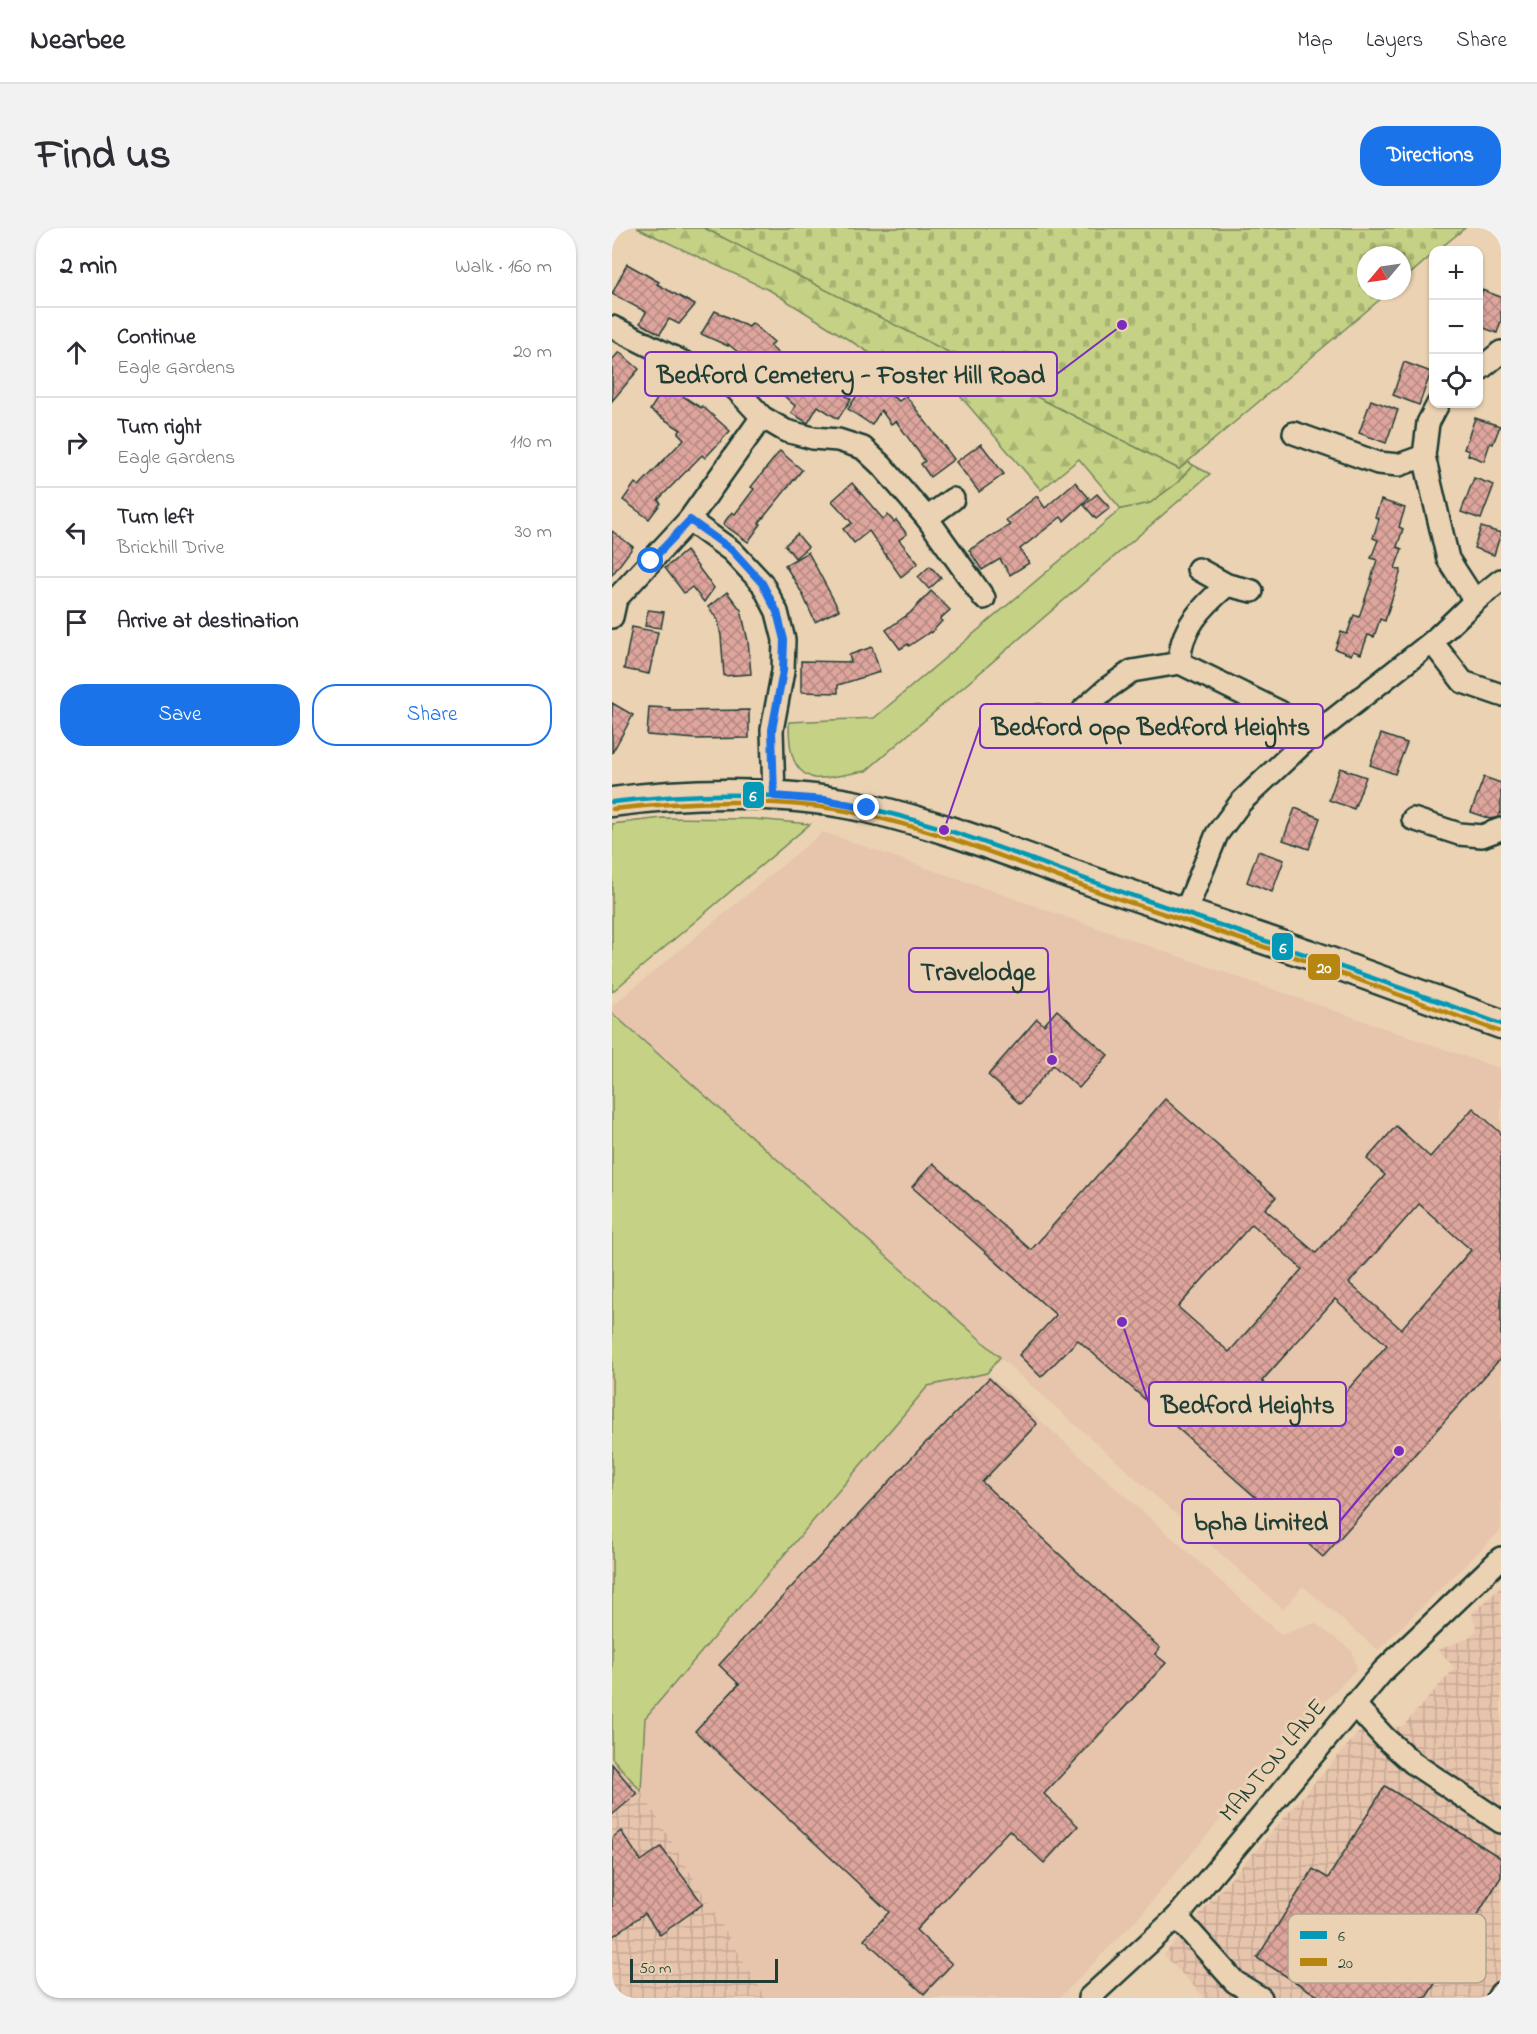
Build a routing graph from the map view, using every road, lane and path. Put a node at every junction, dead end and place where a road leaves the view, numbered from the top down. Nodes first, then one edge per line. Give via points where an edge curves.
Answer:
1 (612, 327) edge
2 (1501, 352) edge
3 (1483, 367) edge
4 (1436, 408) edge
5 (762, 417) junction
6 (1294, 433) dead end
7 (1424, 456) junction
8 (953, 499) dead end
9 (927, 518) junction
10 (690, 520) junction
11 (1198, 569) dead end
12 (1501, 580) edge
13 (1227, 585) junction
14 (1252, 591) dead end
15 (984, 598) dead end
16 (1475, 601) junction
17 (613, 605) edge
18 (1432, 642) junction
19 (1180, 663) junction
20 (1501, 695) edge
21 (1039, 716) dead end
22 (1077, 726) junction
23 (1108, 739) dead end
24 (1301, 745) junction
25 (774, 796) junction
26 (612, 802) edge
27 (1413, 819) dead end
28 (1501, 829) edge
29 (1185, 913) junction
30 (1501, 1024) edge
31 (1501, 1558) edge
32 (1354, 1704) junction
33 (1501, 1822) edge
34 (1177, 1917) junction
35 (1501, 1993) edge
36 (1089, 1998) edge
37 (1261, 1998) edge
38 (1498, 1998) edge

1 - 5 street via 735,388
2 - 3 street
4 - 7 street via 1428,423
5 - 9 street via 786,431 863,448
5 - 10 street
6 - 7 street via 1316,433 1378,463 1399,465
7 - 16 street via 1448,559
8 - 9 street
9 - 15 street
10 - 17 street
10 - 25 street via 732,550 762,583 777,612 784,640 783,671 772,730
11 - 13 street
12 - 16 street
13 - 14 street
13 - 19 street via 1187,629 1179,650
16 - 18 street
18 - 20 street via 1463,682
18 - 24 street
19 - 22 street via 1132,671 1084,709
19 - 24 street via 1280,712
21 - 22 street
22 - 23 street
24 - 29 street via 1240,802 1217,834
25 - 26 street via 696,794
25 - 29 street via 867,808 1000,847
27 - 28 street via 1460,834 1482,836
29 - 30 street
31 - 32 street, MANTON LANE
32 - 33 street via 1413,1762
32 - 34 street, MANTON LANE
34 - 36 street, MANTON LANE
34 - 37 street via 1235,1982
35 - 38 street

